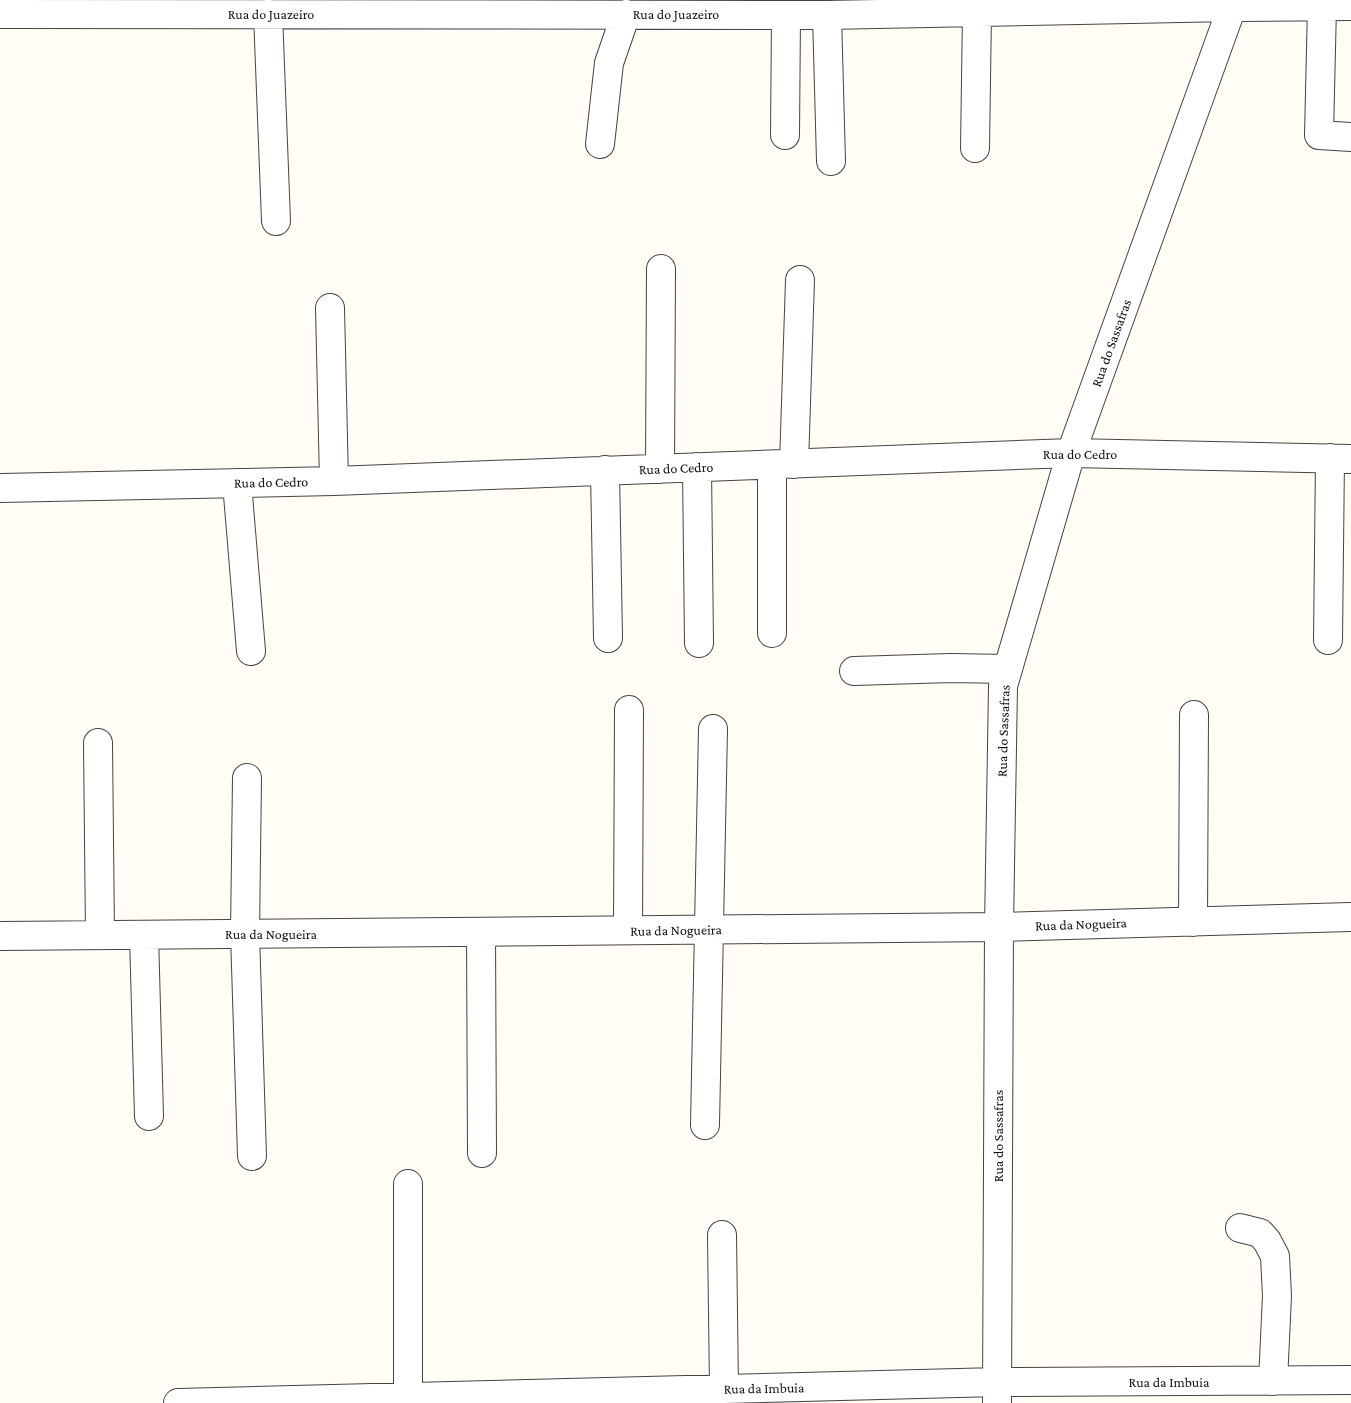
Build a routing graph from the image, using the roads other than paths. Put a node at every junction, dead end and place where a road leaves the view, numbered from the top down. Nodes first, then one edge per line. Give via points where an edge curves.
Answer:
1 (1322, 6) junction
2 (1351, 6) edge
3 (197, 7) edge
4 (1232, 7) junction
5 (977, 12) junction
6 (0, 14) edge
7 (268, 14) junction
8 (626, 14) junction
9 (786, 15) junction
10 (828, 15) junction
11 (786, 135) dead end
12 (1351, 137) edge
13 (600, 144) dead end
14 (975, 148) dead end
15 (831, 161) dead end
16 (276, 221) dead end
17 (661, 269) dead end
18 (800, 280) dead end
19 (330, 308) dead end
20 (1071, 453) junction
21 (1341, 458) edge
22 (783, 464) junction
23 (696, 467) junction
24 (660, 469) junction
25 (605, 470) junction
26 (334, 481) junction
27 (237, 483) junction
28 (0, 488) edge
29 (772, 633) dead end
30 (608, 638) dead end
31 (1328, 640) dead end
32 (699, 643) dead end
33 (251, 651) dead end
34 (1008, 669) junction
35 (854, 671) dead end
36 (629, 710) dead end
37 (1194, 715) dead end
38 (713, 729) dead end
39 (98, 743) dead end
40 (247, 778) dead end
41 (1351, 917) edge
42 (1193, 922) junction
43 (999, 927) junction
44 (708, 929) junction
45 (628, 930) junction
46 (481, 932) junction
47 (246, 934) junction
48 (100, 935) junction
49 (144, 935) junction
50 (0, 936) edge
51 (149, 1116) dead end
52 (705, 1125) dead end
53 (482, 1153) dead end
54 (252, 1156) dead end
55 (408, 1184) dead end
56 (1240, 1228) dead end
57 (722, 1235) dead end
58 (1273, 1381) junction
59 (1334, 1388) edge
60 (724, 1389) junction
61 (998, 1393) edge
62 (408, 1397) junction
63 (178, 1403) edge

1 - 2 street, Rua do Juazeiro
1 - 4 street, Rua do Juazeiro
1 - 12 street via 1319,135
3 - 6 street, Rua do Juazeiro
3 - 7 street, Rua do Juazeiro
4 - 5 street, Rua do Juazeiro
4 - 20 street, Rua do Sassafras
5 - 10 street, Rua do Juazeiro
5 - 14 street
7 - 8 street, Rua do Juazeiro
7 - 16 street
8 - 9 street, Rua do Juazeiro
8 - 13 street via 609,63
9 - 10 street, Rua do Juazeiro
9 - 11 street
10 - 15 street
17 - 24 street
18 - 22 street
19 - 26 street
20 - 21 street, Rua do Cedro
20 - 22 street, Rua do Cedro
20 - 34 street, Rua do Sassafras
21 - 31 street
22 - 23 street, Rua do Cedro
22 - 29 street
23 - 24 street, Rua do Cedro
23 - 32 street
24 - 25 street, Rua do Cedro
25 - 26 street, Rua do Cedro
25 - 30 street
26 - 27 street, Rua do Cedro
27 - 28 street, Rua do Cedro
27 - 33 street
34 - 35 street
34 - 43 street, Rua do Sassafras via 1003,686
36 - 45 street
37 - 42 street
38 - 44 street
39 - 48 street
40 - 47 street
41 - 42 street, Rua da Nogueira
42 - 43 street, Rua da Nogueira
43 - 44 street, Rua da Nogueira
43 - 61 street, Rua do Sassafras
44 - 45 street, Rua da Nogueira
44 - 52 street
45 - 46 street, Rua da Nogueira
46 - 47 street, Rua da Nogueira
46 - 53 street
47 - 49 street, Rua da Nogueira
47 - 54 street
48 - 49 street, Rua da Nogueira
48 - 50 street, Rua da Nogueira
49 - 51 street
55 - 62 street
56 - 58 street via 1260,1233 1274,1256 1278,1296
57 - 60 street
58 - 59 street, Rua da Imbuia
58 - 61 street, Rua da Imbuia
60 - 61 street, Rua da Imbuia
60 - 62 street, Rua da Imbuia
62 - 63 street, Rua da Imbuia

